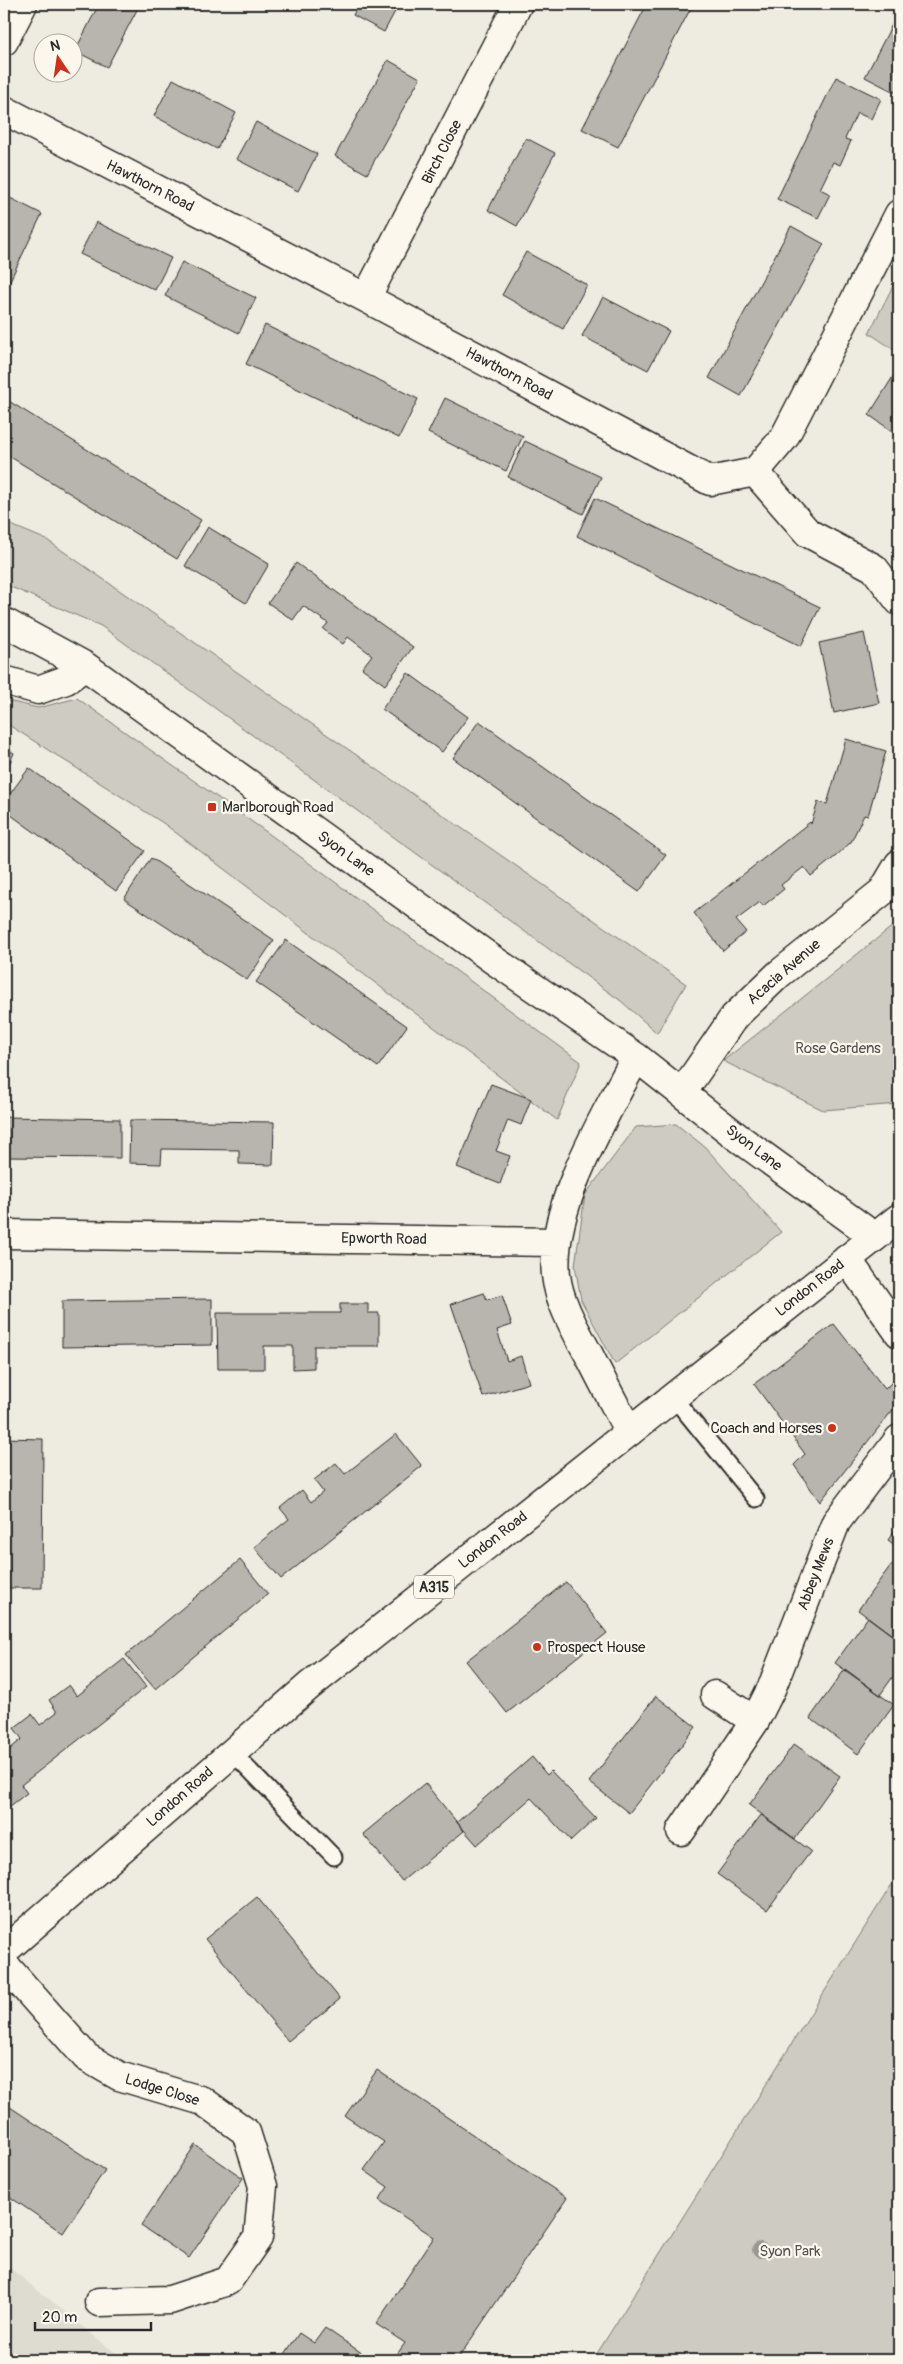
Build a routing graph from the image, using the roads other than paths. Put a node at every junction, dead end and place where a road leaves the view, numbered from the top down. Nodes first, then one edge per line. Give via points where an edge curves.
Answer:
1 (23, 4) edge
2 (517, 6) dead end
3 (4, 41) edge
4 (4, 110) edge
5 (899, 214) edge
6 (366, 298) junction
7 (755, 472) junction
8 (899, 601) edge
9 (4, 622) edge
10 (85, 666) junction
11 (4, 680) edge
12 (899, 864) edge
13 (636, 1057) junction
14 (682, 1093) junction
15 (899, 1218) edge
16 (4, 1234) edge
17 (875, 1237) junction
18 (557, 1242) junction
19 (847, 1259) junction
20 (899, 1333) edge
21 (673, 1397) junction
22 (629, 1432) junction
23 (899, 1439) edge
24 (756, 1499) dead end
25 (715, 1695) dead end
26 (755, 1721) junction
27 (232, 1752) junction
28 (681, 1831) dead end
29 (334, 1857) dead end
30 (4, 1951) edge
31 (4, 1964) edge
32 (99, 2302) dead end

1 - 3 street
2 - 6 street, Birch Close
4 - 6 street, Hawthorn Road
5 - 7 street via 784,438
6 - 7 street, Hawthorn Road via 710,481
7 - 8 street via 808,533 874,568
9 - 10 street, Syon Lane
10 - 11 street via 66,680 38,690
10 - 13 street, Syon Lane via 492,959
12 - 14 street, Acacia Avenue via 883,891 779,974 734,1018
13 - 14 street, Syon Lane
13 - 18 street via 587,1151
14 - 17 street, Syon Lane
15 - 17 street, London Road / A315
16 - 18 street, Epworth Road
17 - 19 street, London Road / A315
18 - 22 street via 556,1276 568,1316
19 - 20 street
19 - 21 street, London Road / A315
21 - 22 street, London Road / A315
21 - 24 lane
22 - 27 street, London Road / A315 via 309,1686
23 - 26 street, Abbey Mews via 836,1522 772,1687
25 - 26 street
26 - 28 street, Abbey Mews
27 - 29 lane
27 - 30 street, London Road / A315
31 - 32 street, Lodge Close via 86,2057 119,2076 203,2101 246,2132 263,2186 258,2238 228,2281 170,2300

